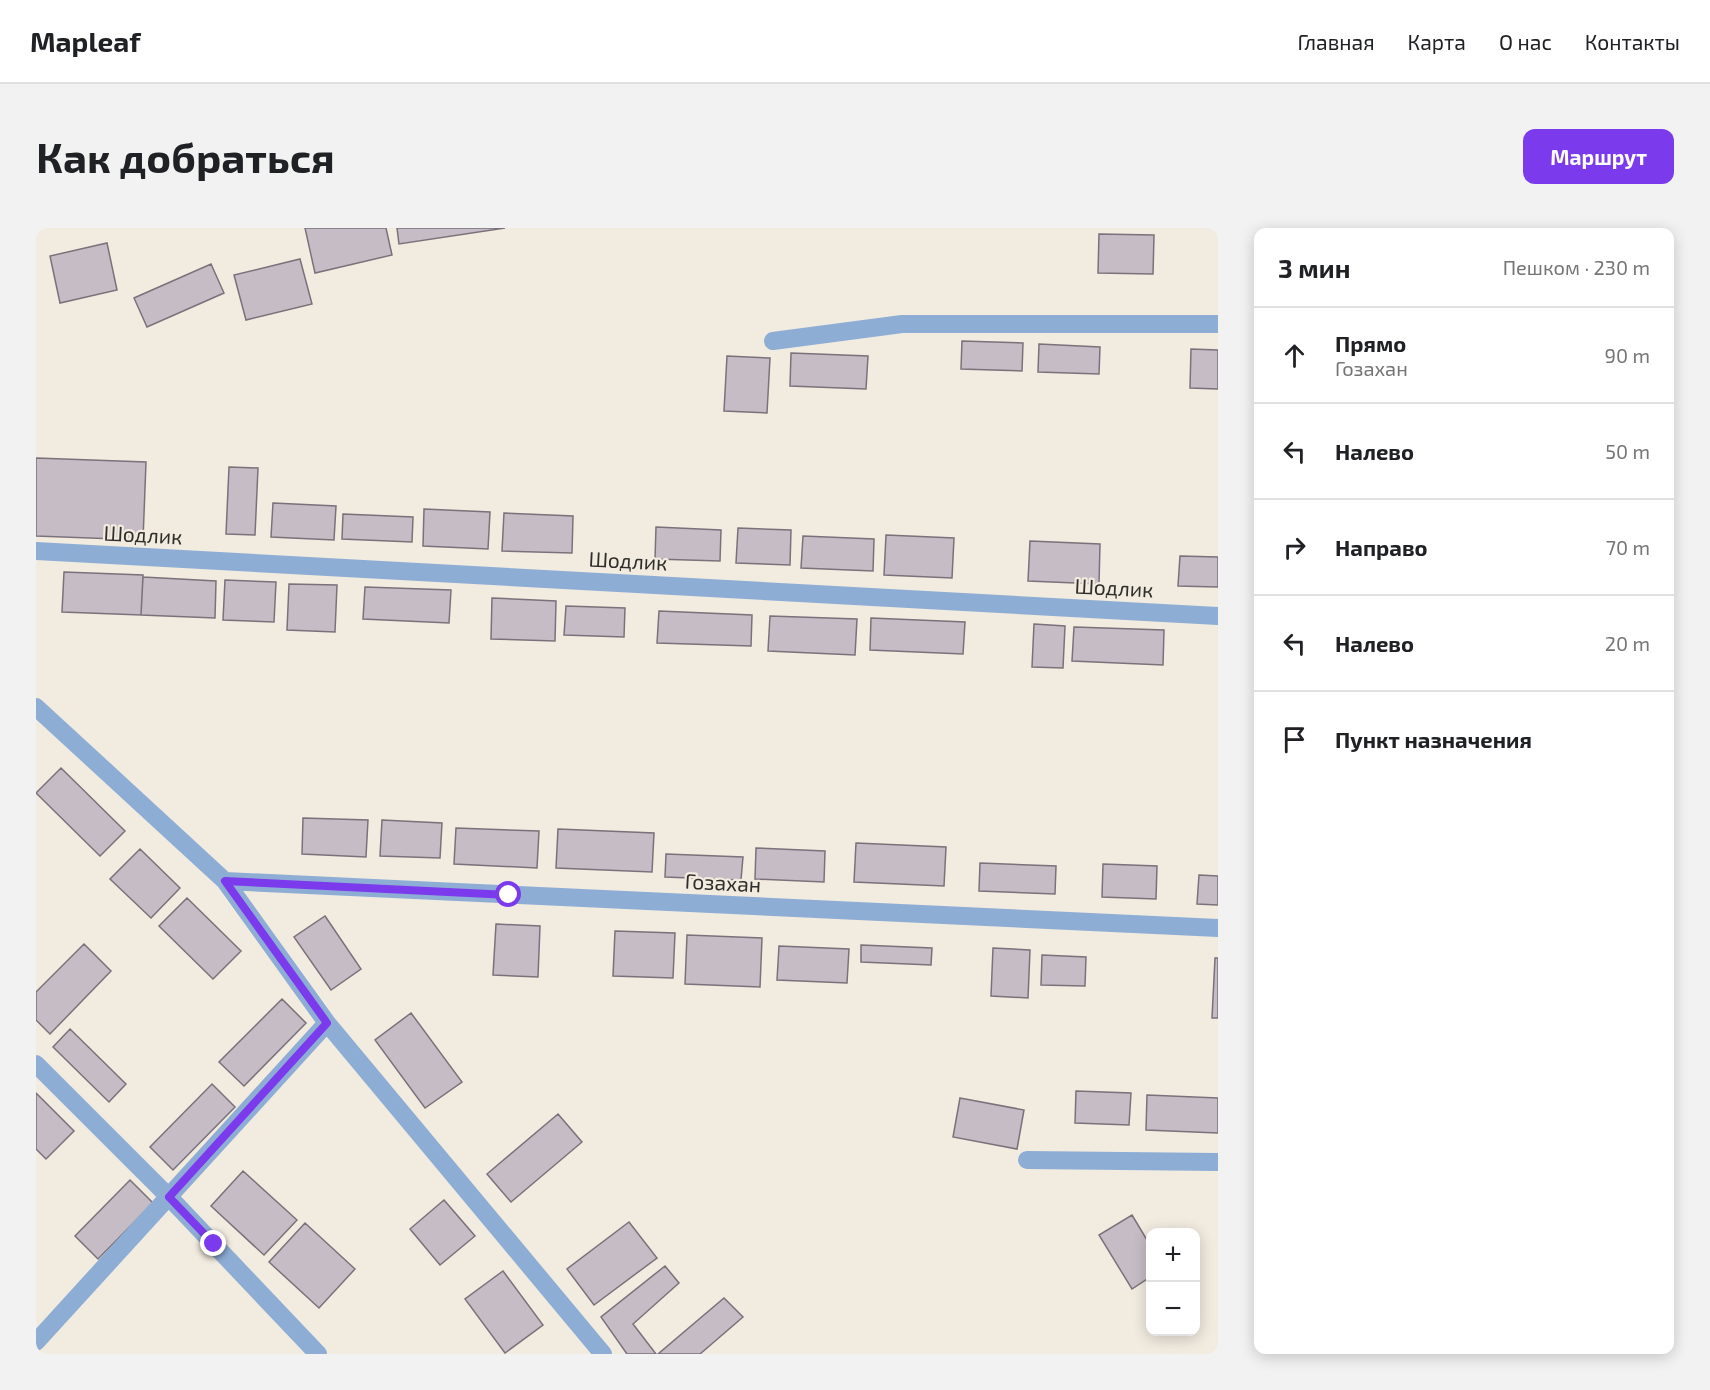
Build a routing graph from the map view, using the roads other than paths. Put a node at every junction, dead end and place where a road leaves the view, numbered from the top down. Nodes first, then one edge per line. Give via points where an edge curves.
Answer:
1 (1218, 324) edge
2 (773, 341) dead end
3 (36, 551) edge
4 (1218, 616) edge
5 (36, 707) edge
6 (225, 881) junction
7 (1218, 928) edge
8 (327, 1023) junction
9 (36, 1064) edge
10 (1027, 1160) dead end
11 (1218, 1162) edge
12 (169, 1197) junction
13 (36, 1342) edge
14 (318, 1354) edge
15 (603, 1354) edge

1 - 2 street via 902,324
3 - 4 street, Шодлик
5 - 6 street
6 - 7 street, Гозахан
6 - 8 street
8 - 12 street
8 - 15 street
9 - 12 street
10 - 11 street
12 - 13 street
12 - 14 street

